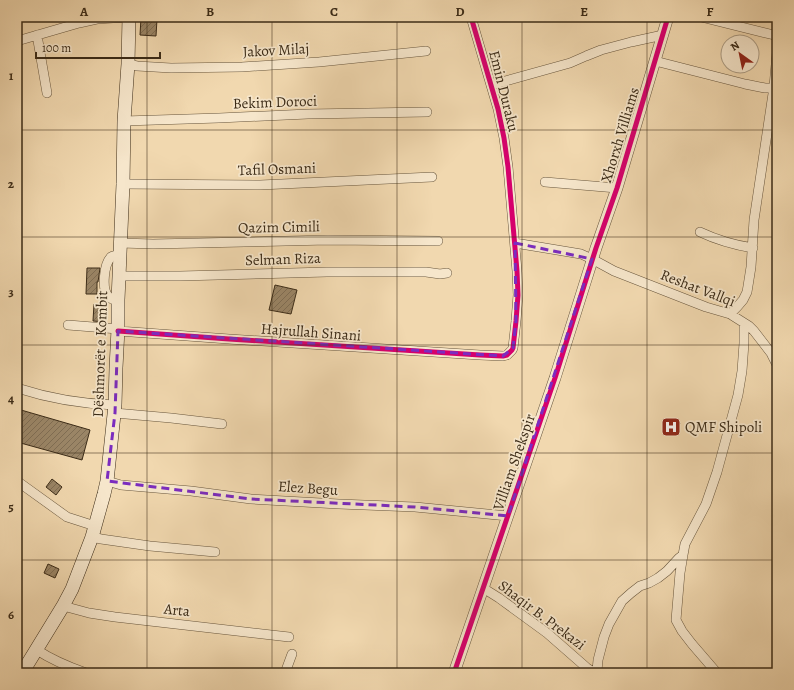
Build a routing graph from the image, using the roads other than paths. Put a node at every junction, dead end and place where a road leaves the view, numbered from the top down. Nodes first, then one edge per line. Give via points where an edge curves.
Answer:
1 (129, 17) edge
2 (471, 17) edge
3 (668, 17) edge
4 (701, 17) edge
5 (37, 35) junction
6 (663, 35) junction
7 (777, 37) edge
8 (17, 41) edge
9 (405, 48) dead end
10 (426, 51) dead end
11 (777, 53) edge
12 (655, 61) junction
13 (128, 64) junction
14 (491, 85) junction
15 (775, 87) edge
16 (47, 93) dead end
17 (428, 112) dead end
18 (124, 121) junction
19 (432, 177) dead end
20 (545, 182) dead end
21 (123, 184) junction
22 (617, 188) junction
23 (700, 232) dead end
24 (438, 241) dead end
25 (514, 243) junction
26 (752, 248) junction
27 (121, 249) junction
28 (592, 259) junction
29 (447, 273) dead end
30 (119, 276) junction
31 (118, 300) junction
32 (730, 314) junction
33 (744, 323) junction
34 (68, 325) dead end
35 (118, 330) junction
36 (503, 356) joint
37 (777, 365) edge
38 (17, 388) edge
39 (115, 409) junction
40 (222, 424) dead end
41 (17, 481) edge
42 (107, 481) junction
43 (508, 516) junction
44 (93, 531) junction
45 (215, 552) dead end
46 (683, 555) junction
47 (483, 588) junction
48 (63, 606) junction
49 (289, 637) dead end
50 (37, 650) junction
51 (292, 654) dead end
52 (17, 670) edge
53 (597, 672) edge
54 (21, 673) edge
55 (86, 673) edge
56 (285, 673) edge
57 (454, 673) edge
58 (717, 673) edge

1 - 5 street via 97,19
1 - 13 main road, Dëshmorët e Kombit
2 - 14 street, Emin Duraku
3 - 6 street, Xhorxh Villiams
4 - 7 street
5 - 8 street
5 - 16 street
6 - 12 street, Xhorxh Villiams
6 - 14 street via 601,50 570,63
9 - 13 street via 300,59 202,64
10 - 13 street, Jakov Milaj via 242,67 171,68
11 - 15 street
12 - 15 street via 745,84 764,88
12 - 22 street, Xhorxh Villiams
13 - 18 main road, Dëshmorët e Kombit
14 - 25 street, Emin Duraku via 504,138
15 - 26 street
17 - 18 street, Bekim Doroci
18 - 21 main road, Dëshmorët e Kombit
19 - 21 street, Tafil Osmani via 260,185
20 - 22 street, Xhorxh Villiams
21 - 27 main road, Dëshmorët e Kombit
22 - 28 street, Xhorxh Villiams
23 - 26 street via 736,246
24 - 27 street, Qazim Cimili via 328,240 154,244
25 - 28 street via 574,252
25 - 36 street, Emin Duraku via 518,271 516,321 513,348 510,353
26 - 32 street via 747,292
27 - 30 main road, Dëshmorët e Kombit
27 - 31 street via 106,266 105,273 107,295
28 - 32 street, Reshat Vallqi via 614,271
28 - 43 street, Villiam Shekspir
29 - 30 street, Selman Riza via 326,272
30 - 31 main road, Dëshmorët e Kombit
31 - 35 main road, Dëshmorët e Kombit
32 - 33 street, Reshat Vallqi
33 - 37 street, Reshat Vallqi via 760,338
33 - 46 street, Shaqir B. Prekazi via 742,371 726,441 706,504 685,544
34 - 35 street, Hajrullah Sinani
35 - 36 street, Hajrullah Sinani
35 - 39 main road, Dëshmorët e Kombit
38 - 39 street
39 - 40 street
39 - 42 main road, Dëshmorët e Kombit
41 - 44 street via 66,517
42 - 43 street, Elez Begu via 121,485 251,499
42 - 44 main road, Dëshmorët e Kombit
43 - 47 street, Villiam Shekspir
44 - 45 street via 101,539
44 - 48 main road, Dëshmorët e Kombit via 72,589
46 - 53 street, Shaqir B. Prekazi via 663,575 640,586 622,601 604,636
46 - 58 street, Shaqir B. Prekazi via 676,620 692,644
47 - 53 street, Shaqir B. Prekazi via 547,633 587,668
47 - 57 street, Villiam Shekspir
48 - 49 street, Arta via 115,617
48 - 50 main road, Dëshmorët e Kombit
50 - 54 main road, Dëshmorët e Kombit
50 - 55 street via 59,663
51 - 56 street
52 - 54 street, Dëshmorët e Kombit

